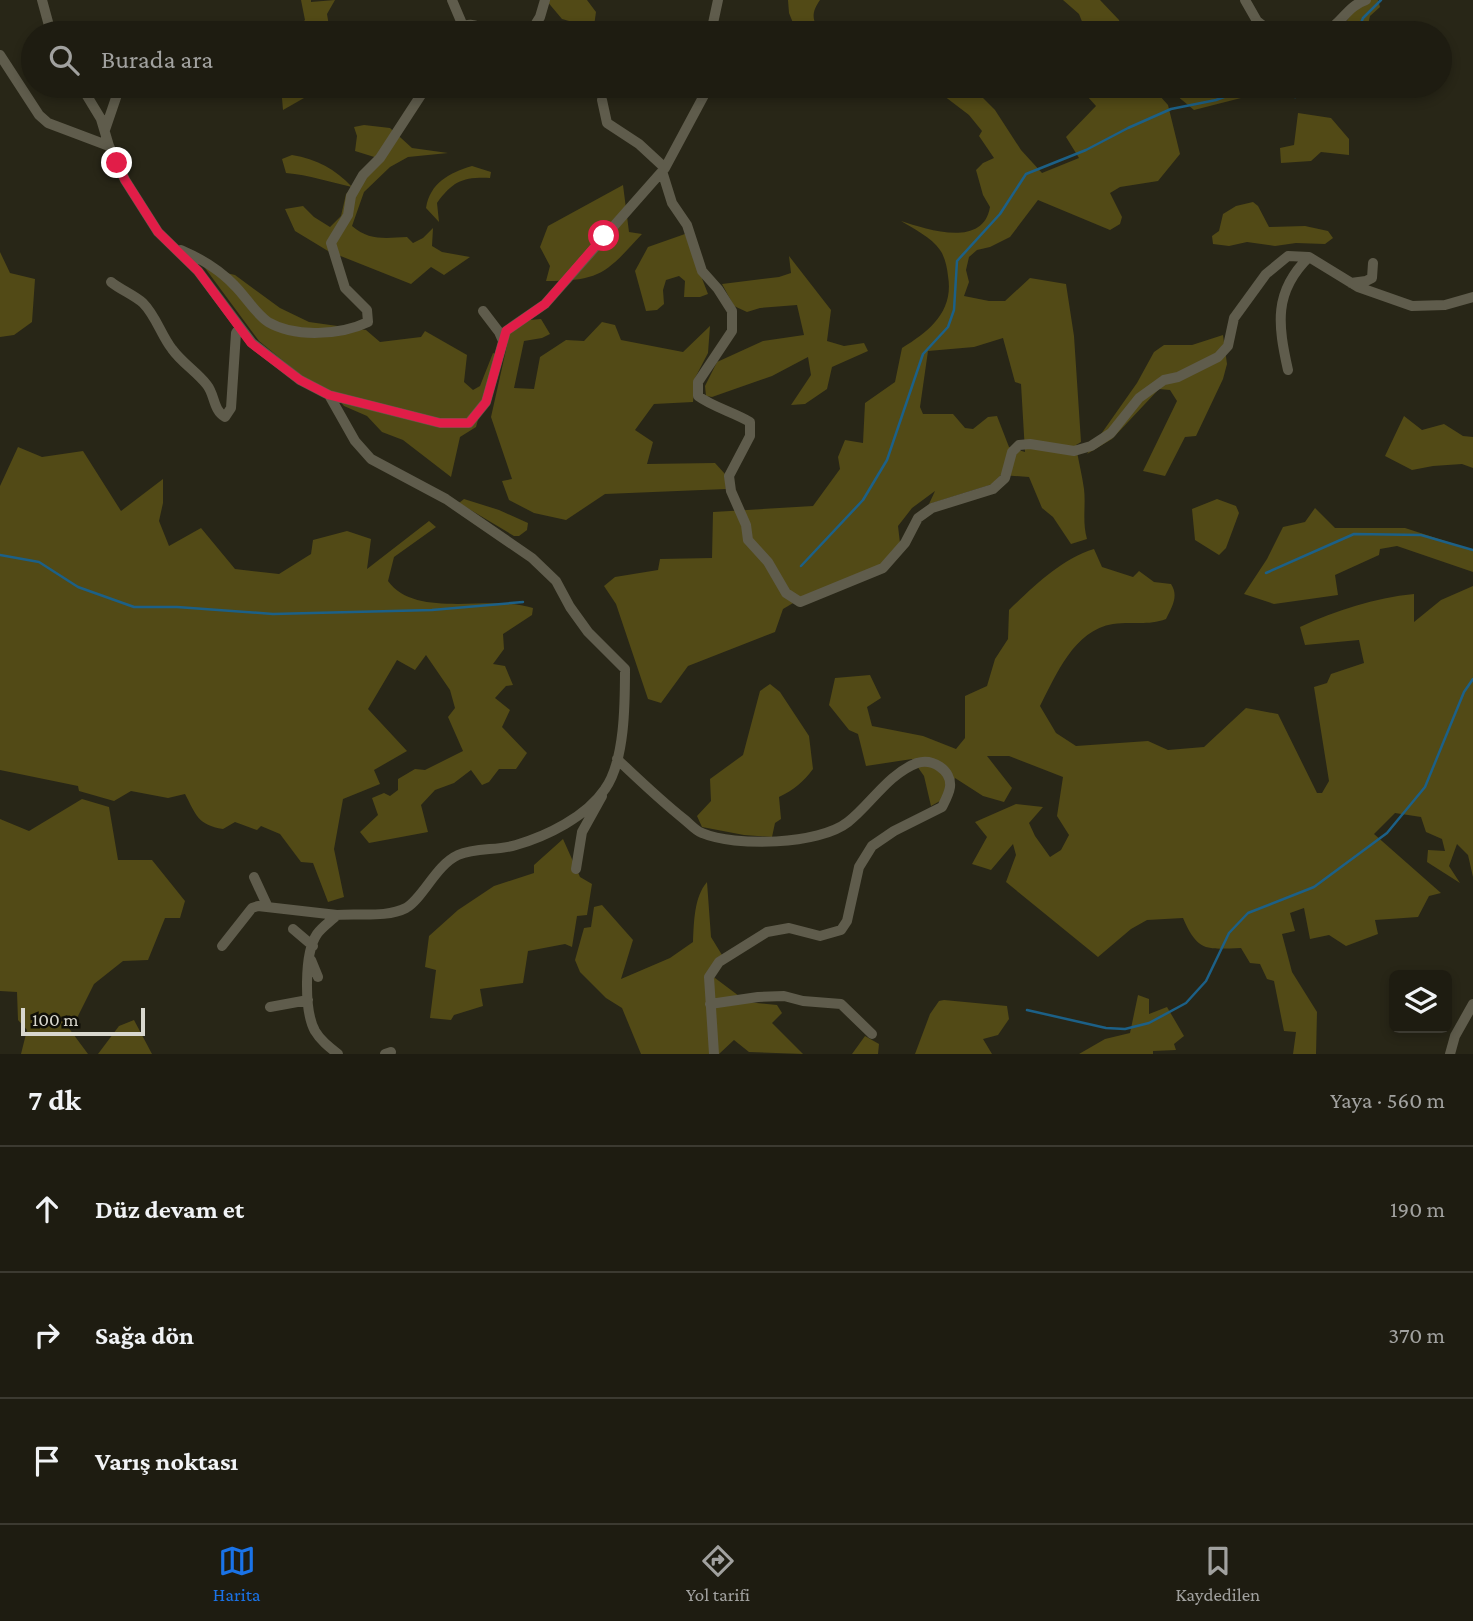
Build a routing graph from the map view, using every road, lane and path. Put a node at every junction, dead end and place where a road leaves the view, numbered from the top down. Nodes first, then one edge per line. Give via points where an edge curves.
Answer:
1 (42, 0) edge
2 (452, 0) edge
3 (545, 0) edge
4 (718, 0) edge
5 (1245, 0) edge
6 (1366, 0) edge
7 (48, 21) edge
8 (461, 21) edge
9 (538, 21) edge
10 (714, 21) edge
11 (1257, 21) edge
12 (1340, 21) edge
13 (0, 55) edge
14 (21, 87) edge
15 (28, 98) edge
16 (88, 98) edge
17 (116, 98) edge
18 (419, 98) edge
19 (702, 98) edge
20 (601, 100) dead end
21 (104, 131) junction
22 (109, 146) junction
23 (663, 169) junction
24 (174, 247) junction
25 (1309, 257) junction
26 (1373, 263) dead end
27 (111, 282) dead end
28 (1350, 283) junction
29 (1473, 297) edge
30 (482, 311) dead end
31 (240, 327) junction
32 (503, 342) junction
33 (1288, 370) dead end
34 (329, 395) junction
35 (617, 759) junction
36 (605, 789) junction
37 (576, 869) dead end
38 (254, 877) dead end
39 (267, 905) junction
40 (337, 915) junction
41 (293, 929) dead end
42 (222, 946) dead end
43 (312, 951) junction
44 (318, 977) dead end
45 (308, 1000) junction
46 (710, 1004) junction
47 (1473, 1004) edge
48 (270, 1007) dead end
49 (872, 1034) dead end
50 (338, 1054) edge
51 (714, 1054) edge
52 (1450, 1054) edge

1 - 7 street
2 - 8 street
3 - 9 street
4 - 10 street
5 - 11 street
6 - 12 street
13 - 14 street
15 - 22 street via 48,122
16 - 21 street
17 - 21 street
18 - 24 street via 363,176 331,243 345,288 367,310 368,321 320,333 285,328 268,321 212,265
19 - 23 street
20 - 23 street via 607,123 639,144
21 - 22 street
22 - 24 street via 158,232
23 - 25 street via 672,203 687,225 702,271 732,310 732,331 698,382 698,396 750,422 750,436 729,476 731,491 748,540 786,593 800,602 883,568 905,543 918,518 932,508 993,489 1005,478 1012,452 1019,445 1074,451 1111,433 1139,398 1164,380 1219,357 1228,346 1234,318 1266,274 1288,256
23 - 32 street via 545,304 506,331
24 - 31 street
25 - 28 street
25 - 33 street via 1284,294 1280,336
26 - 28 street via 1372,278
27 - 31 street via 151,312 183,363 209,386 218,413 225,417 231,408
28 - 29 street via 1412,306 1445,305
30 - 32 street
31 - 34 street via 251,343 300,380
32 - 34 street via 486,402 469,423 440,423
34 - 35 street via 355,441 371,459 446,499 532,558 556,581 588,632 625,669 625,716
35 - 36 street
35 - 46 street via 701,833 752,843 811,838 846,824 883,787 918,763 937,764 949,777 942,807 872,846 859,867 841,930 820,936 789,928 767,932 719,962 709,977
36 - 37 street via 582,832
36 - 40 street via 577,817 546,833 514,846 456,856 408,907 391,913
38 - 39 street
39 - 40 street
39 - 42 street via 253,908
40 - 43 street via 317,934
41 - 43 street
43 - 44 street
43 - 45 street
45 - 48 street
45 - 50 street via 314,1028
46 - 49 street via 784,996 841,1004
46 - 51 street
47 - 52 street

